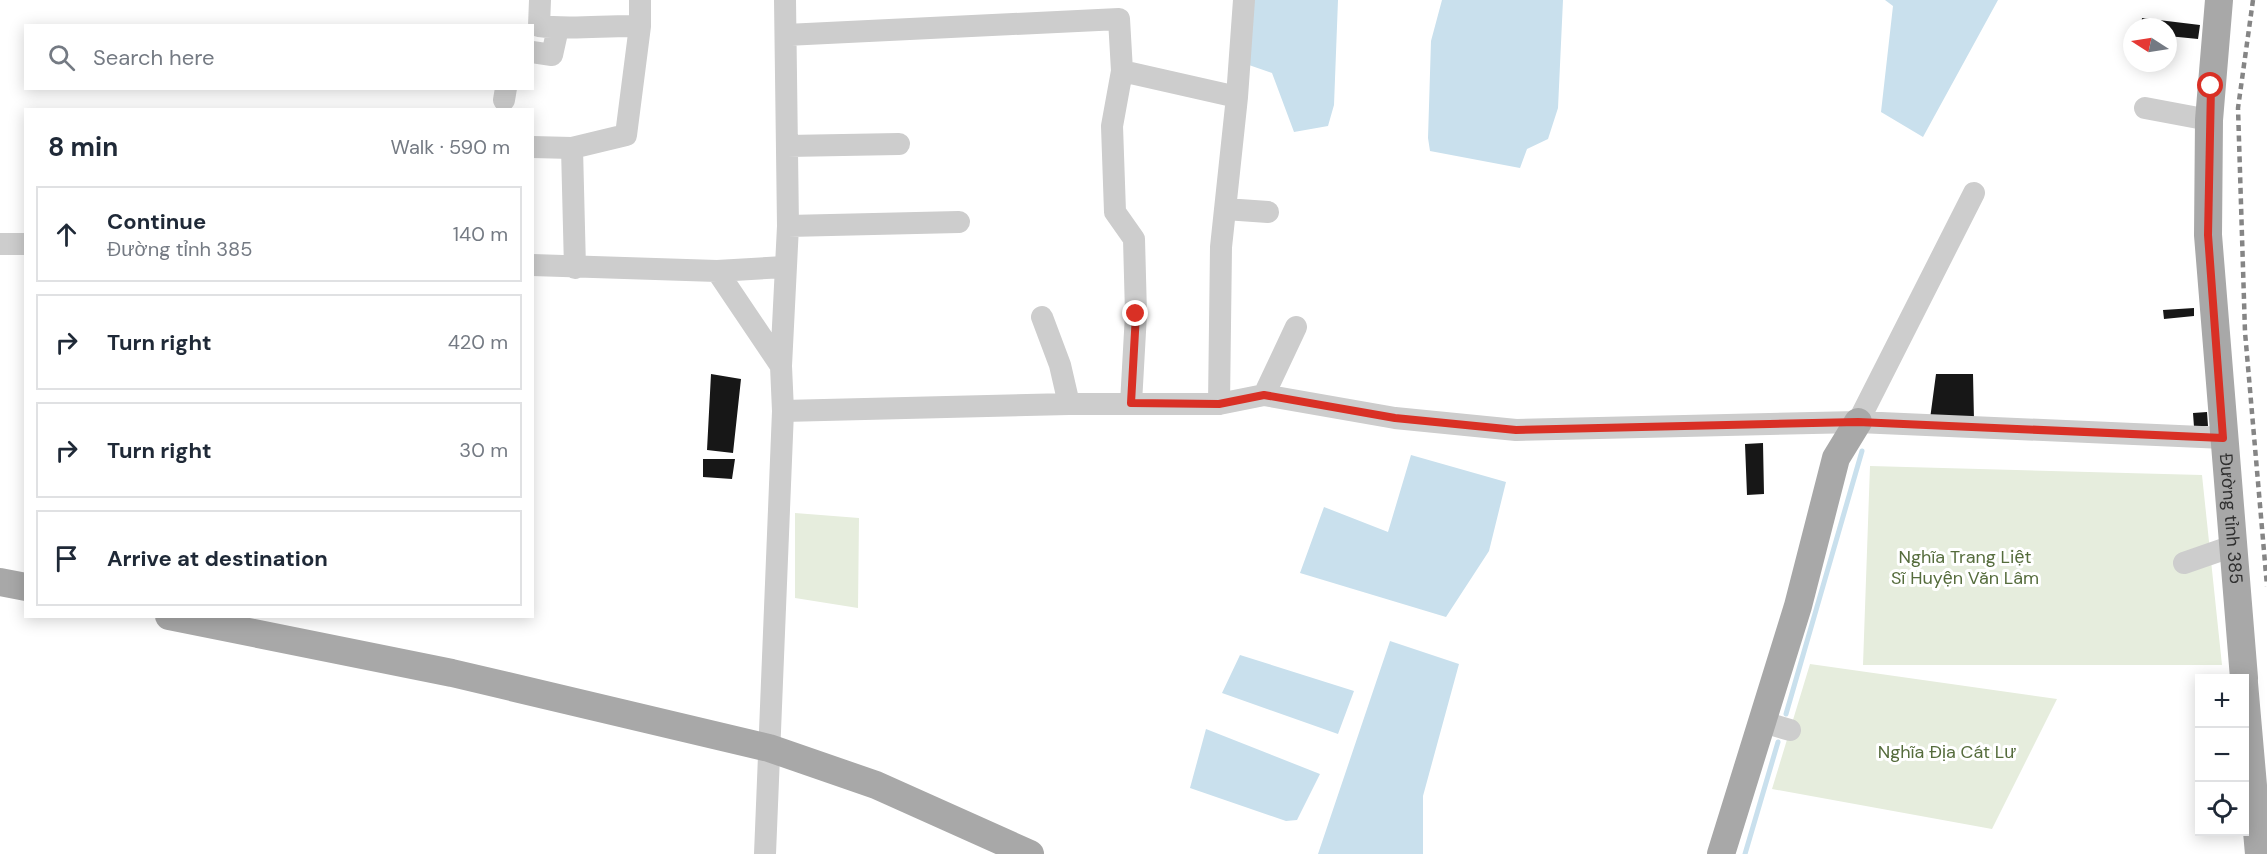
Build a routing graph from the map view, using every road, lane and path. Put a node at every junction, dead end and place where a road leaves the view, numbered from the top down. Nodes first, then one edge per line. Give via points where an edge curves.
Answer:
1 (540, 0) edge
2 (640, 0) edge
3 (785, 0) edge
4 (1244, 0) edge
5 (2219, 0) edge
6 (640, 26) junction
7 (558, 28) junction
8 (786, 35) junction
9 (534, 52) edge
10 (1122, 71) junction
11 (1237, 97) junction
12 (2145, 108) dead end
13 (2209, 120) junction
14 (899, 144) dead end
15 (787, 146) junction
16 (534, 147) edge
17 (572, 148) junction
18 (1974, 193) dead end
19 (1225, 209) junction
20 (1268, 212) dead end
21 (959, 222) dead end
22 (788, 226) junction
23 (0, 244) edge
24 (24, 244) edge
25 (534, 265) edge
26 (784, 267) junction
27 (575, 268) junction
28 (717, 271) junction
29 (1042, 317) dead end
30 (1296, 327) dead end
31 (781, 366) junction
32 (1264, 395) junction
33 (1131, 403) junction
34 (1069, 404) junction
35 (1219, 404) junction
36 (783, 411) junction
37 (1858, 422) junction
38 (1816, 423) junction
39 (2223, 438) junction
40 (1836, 458) junction
41 (2233, 546) junction
42 (2184, 563) dead end
43 (0, 582) edge
44 (24, 587) edge
45 (179, 618) edge
46 (2244, 674) edge
47 (1763, 722) junction
48 (2248, 728) edge
49 (1790, 730) dead end
50 (769, 748) junction
51 (765, 854) edge
52 (1030, 854) edge
53 (1721, 854) edge
54 (2259, 854) edge

1 - 7 street via 539,26
2 - 6 street
3 - 8 street
4 - 11 street
5 - 13 main road, Đường tỉnh 385
6 - 7 street
6 - 17 street via 626,135
7 - 9 street via 552,55
8 - 10 street via 1119,19
8 - 15 street
10 - 11 street
10 - 33 street via 1112,126 1114,212 1134,239 1136,314
11 - 19 street
12 - 13 street
13 - 39 main road, Đường tỉnh 385 via 2208,235
14 - 15 street
15 - 22 street
16 - 17 street
17 - 27 street
18 - 37 street
19 - 20 street
19 - 35 street
21 - 22 street
22 - 26 street
23 - 24 street
25 - 27 street
26 - 28 street
26 - 31 street
27 - 28 street
28 - 31 street
29 - 34 street
30 - 32 street
31 - 36 street
32 - 35 street
32 - 38 street via 1395,418 1516,430
33 - 34 street
33 - 35 street
34 - 36 street
36 - 50 street via 772,515
37 - 38 street
37 - 39 street
37 - 40 main road
38 - 40 street
39 - 41 main road, Đường tỉnh 385
40 - 47 main road
41 - 42 street
41 - 46 main road, Đường tỉnh 385
43 - 44 main road
45 - 50 main road via 452,673
47 - 49 street
47 - 53 main road
48 - 54 main road
50 - 51 street
50 - 52 main road via 876,784

